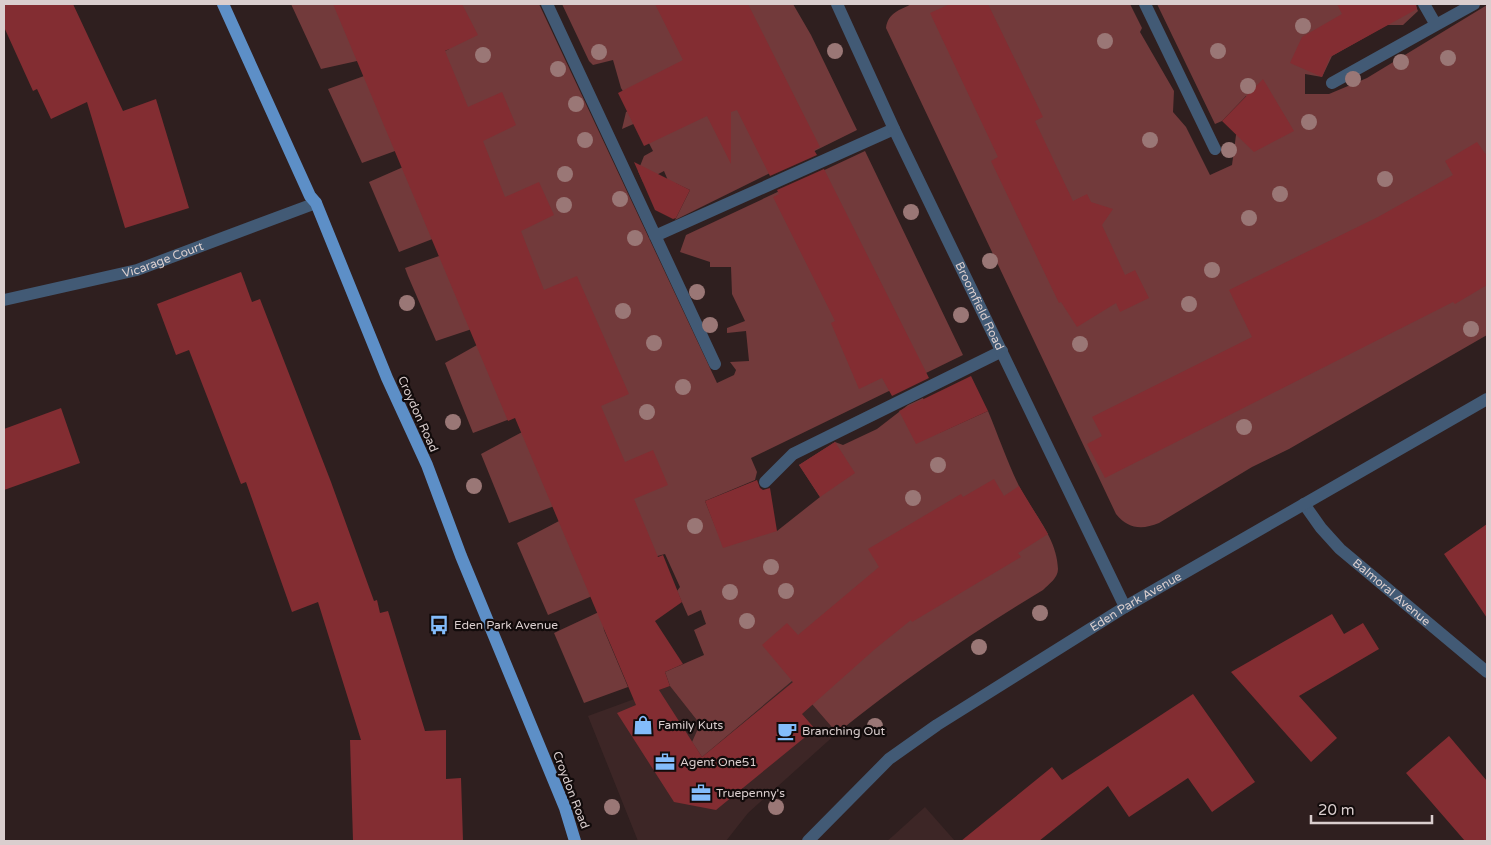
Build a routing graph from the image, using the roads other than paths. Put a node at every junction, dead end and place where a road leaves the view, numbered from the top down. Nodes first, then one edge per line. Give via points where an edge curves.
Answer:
1 (223, 4) edge
2 (547, 4) edge
3 (838, 4) edge
4 (1145, 4) edge
5 (1424, 4) edge
6 (1474, 4) edge
7 (1436, 25) junction
8 (1332, 83) dead end
9 (894, 129) junction
10 (1215, 148) dead end
11 (316, 203) junction
12 (655, 236) junction
13 (4, 300) edge
14 (1002, 351) junction
15 (715, 364) dead end
16 (1487, 399) edge
17 (765, 482) dead end
18 (1304, 504) junction
19 (1125, 607) junction
20 (1487, 672) edge
21 (575, 841) edge
22 (808, 841) edge

1 - 11 main road, Croydon Road
2 - 12 street
3 - 9 street, Broomfield Road
4 - 10 street
5 - 7 street
6 - 7 street
7 - 8 street
9 - 12 street
9 - 14 street, Broomfield Road
11 - 13 street, Vicarage Court via 137,270
11 - 21 main road, Croydon Road via 387,378 427,465
12 - 15 street
14 - 17 street via 793,454
14 - 19 street, Broomfield Road
16 - 18 street, Eden Park Avenue
18 - 19 street, Eden Park Avenue
18 - 20 street, Balmoral Avenue via 1340,549
19 - 22 street, Eden Park Avenue via 937,724 889,759

